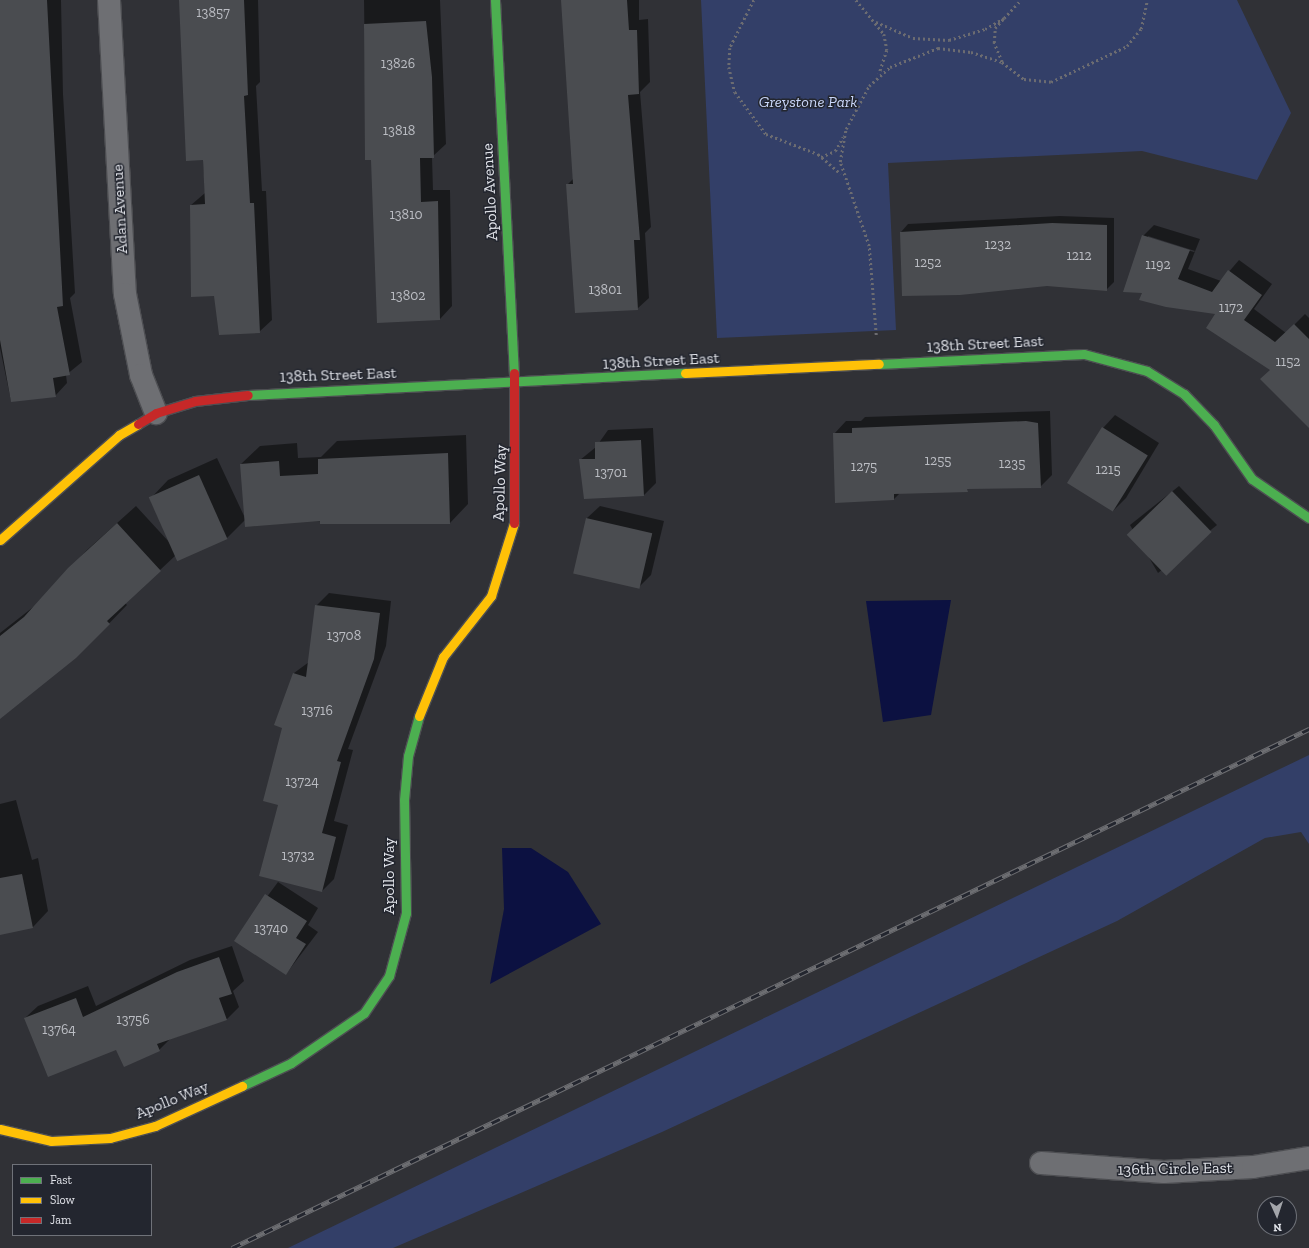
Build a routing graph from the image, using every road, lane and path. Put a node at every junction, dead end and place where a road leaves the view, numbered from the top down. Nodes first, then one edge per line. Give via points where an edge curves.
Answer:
1 (109, 0) edge
2 (495, 0) edge
3 (754, 0) edge
4 (856, 0) edge
5 (1021, 0) edge
6 (1147, 0) edge
7 (1004, 18) junction
8 (876, 22) junction
9 (938, 41) junction
10 (938, 48) junction
11 (1002, 62) junction
12 (879, 75) junction
13 (844, 135) junction
14 (821, 157) junction
15 (841, 174) junction
16 (876, 335) dead end
17 (515, 383) junction
18 (156, 413) junction
19 (1309, 518) edge
20 (0, 540) edge
21 (0, 1129) edge
22 (1309, 1158) edge
23 (1041, 1163) dead end

1 - 18 street, Adan Avenue via 125,294 141,375
2 - 17 street, Apollo Avenue
3 - 14 path via 730,48 729,67 734,92 766,134
4 - 8 path
5 - 7 path
6 - 11 path via 1141,29 1127,46 1060,78 1044,83 1030,81 1009,71
7 - 9 path via 974,35
7 - 11 path via 995,28 994,43
8 - 9 path via 913,38
8 - 12 path via 887,50
9 - 10 path
10 - 11 path via 971,52
10 - 12 path via 910,57
12 - 13 path via 863,95
13 - 14 path via 834,151
13 - 15 path
14 - 15 path
15 - 16 path via 869,246
17 - 18 street, 138th Street East via 265,393 195,401
17 - 19 street, 138th Street East via 1084,354 1106,357 1147,371 1184,394 1214,425 1252,479 1269,494
17 - 21 street, Apollo Way via 517,501 513,534 491,596 443,657 424,698 408,756 404,800 406,913 389,976 364,1013 291,1063 155,1126 110,1138 51,1141
18 - 20 street, 138th Street East via 119,435
22 - 23 street, 136th Circle East via 1252,1167 1164,1172

